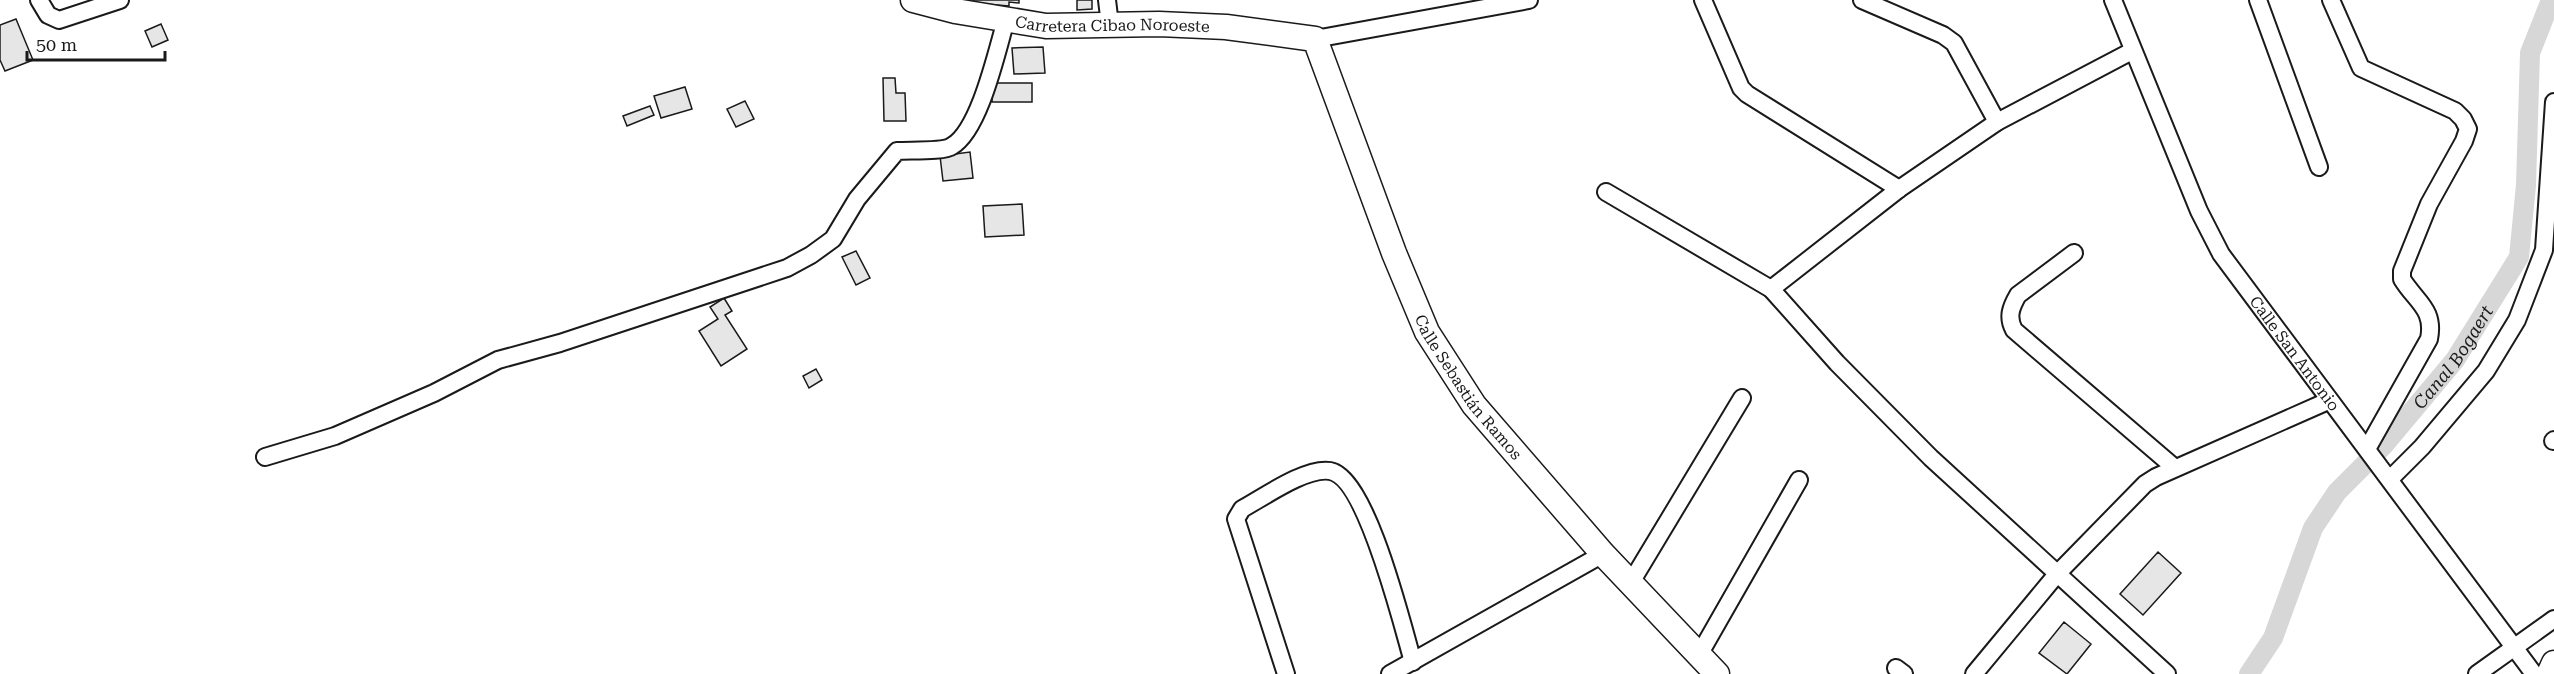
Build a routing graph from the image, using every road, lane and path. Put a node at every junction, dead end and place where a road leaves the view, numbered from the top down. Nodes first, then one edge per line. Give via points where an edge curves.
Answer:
1 (39, 0) edge
2 (120, 0) edge
3 (913, 0) edge
4 (1107, 0) edge
5 (1529, 0) edge
6 (1703, 0) edge
7 (1862, 0) edge
8 (2113, 0) edge
9 (2258, 0) edge
10 (2331, 0) edge
11 (1006, 20) junction
12 (1110, 25) junction
13 (1315, 39) junction
14 (2132, 51) junction
15 (2554, 102) edge
16 (1997, 122) junction
17 (2319, 167) dead end
18 (1899, 189) junction
19 (1606, 192) dead end
20 (2074, 253) dead end
21 (1771, 289) junction
22 (1742, 398) dead end
23 (2328, 401) junction
24 (2368, 450) junction
25 (265, 457) dead end
26 (2175, 468) junction
27 (2387, 475) junction
28 (1799, 480) dead end
29 (1603, 554) junction
30 (2057, 574) junction
31 (1630, 584) junction
32 (2554, 619) edge
33 (2514, 647) junction
34 (1699, 655) junction
35 (1413, 662) junction
36 (2554, 663) edge
37 (1286, 674) edge
38 (1390, 674) edge
39 (1717, 674) edge
40 (1974, 674) edge
41 (2167, 674) edge
42 (2477, 674) edge
43 (2534, 674) edge
44 (2549, 674) edge

1 - 2 street via 48,15 59,20
3 - 11 main road, Carretera Cibao Noroeste
4 - 12 street
5 - 13 street
6 - 18 street via 1741,88
7 - 16 street via 1954,43
8 - 14 street, Calle San Antonio
9 - 17 street
10 - 24 street via 2361,68 2456,111 2468,129 2429,204 2402,271 2402,279 2427,312 2432,325 2429,339
11 - 12 main road, Carretera Cibao Noroeste via 1046,26
11 - 25 street via 987,88 964,136 951,148 897,151 858,199 833,239 811,255 787,268 498,360 336,436
12 - 13 main road, Carretera Cibao Noroeste via 1226,27
13 - 29 main road, Calle Sebastián Ramos via 1427,332 1474,405
14 - 16 street
14 - 23 street, Calle San Antonio via 2199,212 2221,254
15 - 27 street via 2544,250 2517,320 2486,371 2422,447
16 - 18 street
18 - 21 street
19 - 21 street
20 - 26 street via 2018,295 2012,305 2010,323
21 - 30 street via 1931,458
22 - 31 street
23 - 24 street, Calle San Antonio
23 - 26 street
24 - 27 street, Calle San Antonio
26 - 30 street via 2134,494
27 - 33 street, Calle San Antonio
28 - 34 street
29 - 31 main road, Calle Sebastián Ramos
29 - 35 street
30 - 40 street
30 - 41 street
31 - 34 main road, Calle Sebastián Ramos
32 - 33 street
33 - 42 street
33 - 43 street, Calle San Antonio
34 - 39 main road, Calle Sebastián Ramos
35 - 37 street via 1380,545 1347,481 1331,471 1309,473 1242,509 1236,519
35 - 38 street
36 - 44 main road

